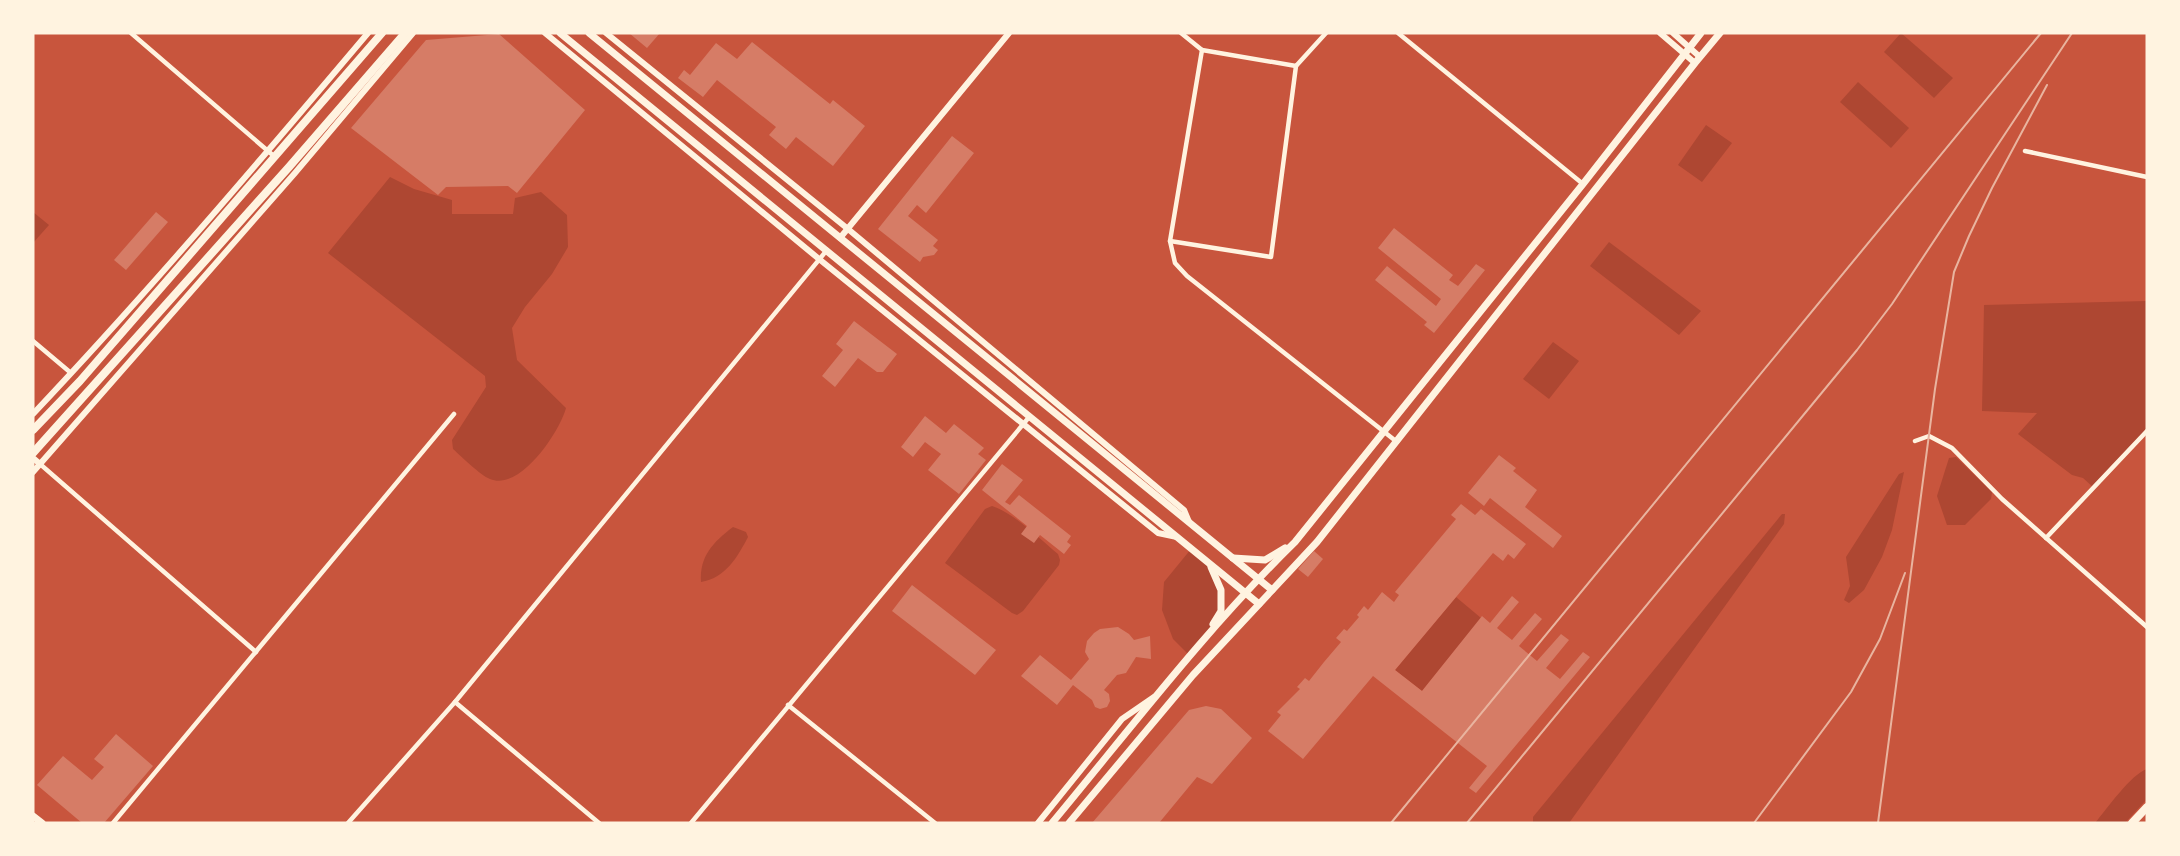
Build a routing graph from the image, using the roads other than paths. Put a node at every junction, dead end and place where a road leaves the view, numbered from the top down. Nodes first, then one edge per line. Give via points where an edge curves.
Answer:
1 (131, 33) edge
2 (368, 33) edge
3 (382, 33) edge
4 (405, 33) edge
5 (413, 33) edge
6 (544, 33) edge
7 (560, 33) edge
8 (589, 33) edge
9 (606, 33) edge
10 (1009, 33) edge
11 (1181, 33) edge
12 (1326, 33) edge
13 (1398, 33) edge
14 (1660, 33) edge
15 (1673, 33) edge
16 (1701, 33) edge
17 (1720, 33) edge
18 (1202, 50) junction
19 (1686, 50) junction
20 (1697, 60) junction
21 (1296, 66) junction
22 (268, 152) junction
23 (2025, 152) dead end
24 (274, 158) junction
25 (2147, 177) edge
26 (1583, 184) junction
27 (848, 229) junction
28 (840, 237) junction
29 (1170, 241) junction
30 (827, 250) junction
31 (819, 259) junction
32 (33, 341) edge
33 (71, 373) junction
34 (80, 381) junction
35 (33, 414) edge
36 (454, 414) dead end
37 (1030, 416) junction
38 (1024, 423) junction
39 (33, 430) edge
40 (2147, 431) edge
41 (1384, 432) junction
42 (1915, 441) dead end
43 (1397, 442) junction
44 (33, 453) edge
45 (33, 458) edge
46 (40, 464) junction
47 (33, 472) edge
48 (1190, 522) junction
49 (1177, 537) junction
50 (2046, 538) junction
51 (1295, 542) junction
52 (1233, 558) junction
53 (1210, 565) junction
54 (1258, 578) junction
55 (1272, 590) junction
56 (1244, 593) junction
57 (1259, 604) junction
58 (2147, 627) edge
59 (1200, 644) junction
60 (256, 652) junction
61 (1159, 693) junction
62 (455, 702) junction
63 (788, 705) junction
64 (2147, 807) edge
65 (33, 816) edge
66 (42, 823) edge
67 (113, 823) edge
68 (348, 823) edge
69 (599, 823) edge
70 (691, 823) edge
71 (935, 823) edge
72 (1038, 823) edge
73 (1052, 823) edge
74 (1069, 823) edge
75 (2132, 823) edge

1 - 22 street
2 - 22 street
3 - 24 main road
4 - 44 main road
5 - 46 street
6 - 31 street
7 - 30 main road
8 - 28 main road
9 - 27 street
10 - 27 street
11 - 18 street
12 - 21 street
13 - 26 street
14 - 19 street
15 - 19 street
16 - 19 main road
17 - 20 main road
18 - 21 street
18 - 29 street
19 - 20 street
19 - 26 main road
20 - 43 main road
21 - 29 street via 1271,257
22 - 24 street
22 - 33 street
23 - 25 street
24 - 34 main road
26 - 41 main road
27 - 28 street
27 - 48 street via 1184,510
28 - 48 main road
29 - 41 street via 1175,263 1187,276
30 - 31 street
30 - 37 main road
31 - 38 street
31 - 62 street
32 - 33 street
33 - 34 street
33 - 35 street
34 - 39 main road
36 - 60 street
37 - 38 street
37 - 49 main road
38 - 49 street via 1158,533
38 - 63 street
40 - 50 street
41 - 43 street
41 - 51 main road
42 - 50 street via 1929,436 1952,447
43 - 55 main road via 1317,542
45 - 46 street
46 - 47 street
46 - 60 street
48 - 52 main road
49 - 53 main road
50 - 58 street
51 - 52 main road via 1265,560
51 - 54 main road
52 - 54 main road
53 - 56 main road
53 - 59 main road via 1221,590 1221,611
54 - 55 main road
54 - 56 main road
55 - 57 main road
56 - 57 main road
56 - 59 main road
57 - 74 main road
59 - 61 main road
60 - 67 street
61 - 72 street via 1122,719
61 - 73 main road
62 - 68 street
62 - 69 street
63 - 70 street
63 - 71 street
64 - 75 main road
65 - 66 main road

